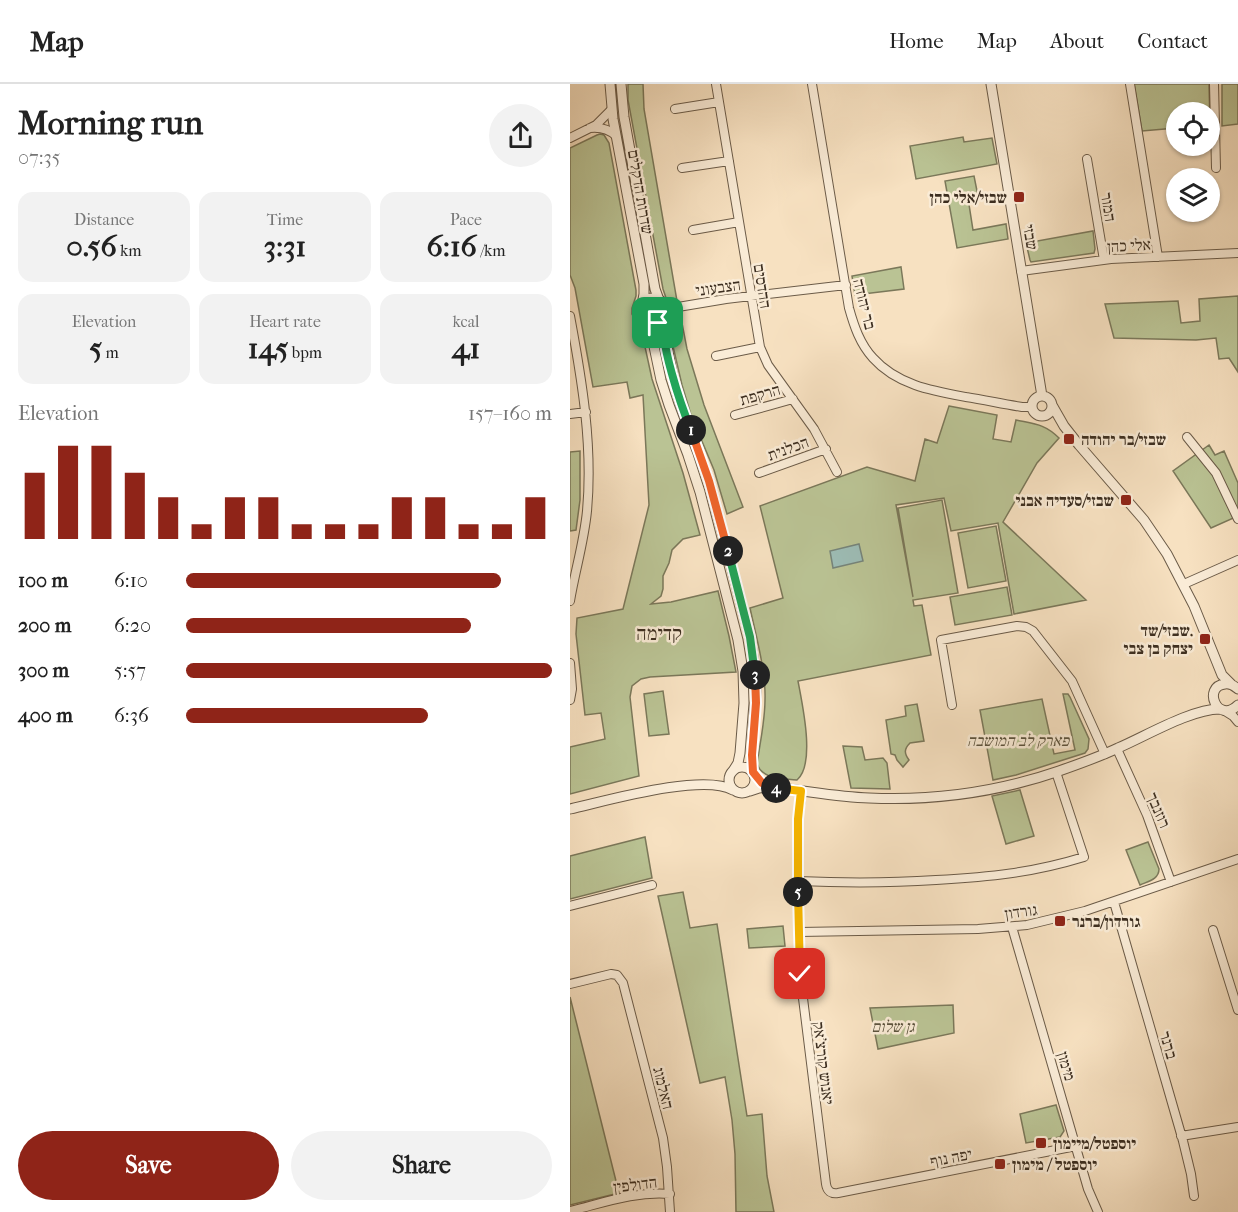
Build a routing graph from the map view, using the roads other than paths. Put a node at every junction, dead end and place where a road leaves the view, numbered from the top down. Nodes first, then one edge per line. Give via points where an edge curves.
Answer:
1 (610, 84) edge
2 (621, 84) edge
3 (716, 84) edge
4 (812, 84) edge
5 (991, 84) edge
6 (1130, 84) edge
7 (1214, 84) edge
8 (719, 102) junction
9 (675, 109) dead end
10 (611, 110) junction
11 (589, 129) junction
12 (616, 136) junction
13 (570, 138) edge
14 (1087, 159) dead end
15 (729, 161) junction
16 (682, 168) dead end
17 (1216, 168) dead end
18 (739, 222) junction
19 (693, 230) dead end
20 (1238, 253) edge
21 (1158, 257) junction
22 (1104, 260) junction
23 (1021, 271) junction
24 (846, 285) junction
25 (751, 296) junction
26 (659, 300) junction
27 (642, 305) junction
28 (665, 313) junction
29 (570, 316) edge
30 (646, 321) junction
31 (760, 347) junction
32 (716, 356) dead end
33 (1042, 396) junction
34 (793, 399) junction
35 (1052, 405) junction
36 (1032, 407) junction
37 (586, 412) junction
38 (570, 414) edge
39 (735, 415) dead end
40 (1042, 416) junction
41 (1064, 426) junction
42 (1186, 436) dead end
43 (825, 449) junction
44 (759, 472) dead end
45 (837, 472) dead end
46 (1238, 519) edge
47 (1238, 560) edge
48 (1184, 584) junction
49 (570, 601) edge
50 (1216, 660) junction
51 (570, 663) edge
52 (1235, 686) edge
53 (1215, 692) junction
54 (570, 700) edge
55 (952, 705) dead end
56 (1238, 705) edge
57 (1223, 710) junction
58 (1238, 715) edge
59 (1188, 716) junction
60 (1238, 722) edge
61 (1117, 749) junction
62 (1105, 754) junction
63 (732, 772) junction
64 (1056, 772) junction
65 (754, 774) junction
66 (699, 784) junction
67 (771, 787) junction
68 (733, 790) junction
69 (750, 791) junction
70 (801, 791) junction
71 (570, 809) edge
72 (1238, 859) edge
73 (798, 881) junction
74 (1171, 882) junction
75 (652, 885) dead end
76 (1114, 902) junction
77 (570, 906) edge
78 (1012, 927) junction
79 (1213, 930) dead end
80 (799, 932) junction
81 (570, 984) edge
82 (1238, 1010) edge
83 (1238, 1126) edge
84 (1181, 1136) junction
85 (1076, 1146) junction
86 (830, 1192) joint
87 (670, 1194) junction
88 (1194, 1196) dead end
89 (570, 1211) edge
90 (670, 1212) edge
91 (1098, 1212) edge

1 - 10 street, שדרות הדקלים
2 - 26 street, שדרות הדקלים
3 - 8 street, ההדסים
4 - 24 street, בר יהודה
5 - 23 street, שבזי
6 - 21 street
7 - 17 street
8 - 9 street
8 - 15 street, ההדסים
10 - 11 street
10 - 12 street, שדרות הדקלים
11 - 12 street via 603,128
11 - 13 street
12 - 27 street, שדרות הדקלים via 643,278
14 - 22 street, המור
15 - 16 street
15 - 18 street, ההדסים
18 - 19 street
18 - 25 street, ההדסים
20 - 21 street, אלי כהן
21 - 22 street, אלי כהן
22 - 23 street, אלי כהן
23 - 33 street, שבזי
24 - 25 street, הצבעוני
24 - 36 street, בר יהודה via 859,336 873,359 894,376 939,392
25 - 28 street, הצבעוני
25 - 31 street, ההדסים
26 - 27 street via 649,299
26 - 28 street, שדרות הדקלים via 664,303
27 - 30 street, שדרות הדקלים via 641,315
28 - 30 street via 658,323
28 - 65 street via 663,326 673,376 709,481 750,637 756,692
29 - 37 street
30 - 63 street, שדרות הדקלים via 661,380 698,485 738,640 744,703 740,753
31 - 32 street
31 - 34 street, ההדסים
33 - 35 street
33 - 36 street via 1034,400
34 - 39 street, הרקפת
34 - 43 street, ההדסים
35 - 40 street
35 - 41 street
36 - 40 street
37 - 38 street
37 - 49 street via 587,514
40 - 41 street
41 - 48 street via 1144,520
42 - 46 street via 1216,473
43 - 44 street, הכלנית
43 - 45 street, ההדסים
47 - 48 street
48 - 50 street
50 - 52 street via 1222,675
50 - 53 street
51 - 54 street
52 - 53 street via 1222,684
53 - 57 street via 1215,704
53 - 59 street
55 - 62 street via 941,640 1026,627 1072,681
56 - 57 street
56 - 58 street
57 - 59 street
57 - 60 street
59 - 61 street
61 - 62 street
61 - 74 street, רוזנבך
62 - 64 street
63 - 65 street via 742,767
63 - 66 street
63 - 68 street via 729,785
64 - 70 street via 989,790 936,797 869,798
64 - 73 street via 1084,857 1042,869 984,878
65 - 67 street
65 - 69 street via 755,784
66 - 68 street
66 - 71 street
67 - 69 street
67 - 70 street
68 - 69 street via 742,794
70 - 73 street, יאנוש קורצ'אק
72 - 74 street, גורדון
73 - 80 street, יאנוש קורצ'אק
74 - 76 street, גורדון
75 - 77 street
76 - 78 street, גורדון
76 - 84 street, ברנר
78 - 80 street, גורדון
78 - 85 street, מימון
79 - 82 street
80 - 86 street, יאנוש קורצ'אק via 801,980
81 - 87 street, האלמוג via 615,975 624,986 661,1130
83 - 84 street
84 - 88 street, ברנר
85 - 86 street, יפה נוף
85 - 91 street, מימון
87 - 89 street, הדולפין via 637,1195
87 - 90 street, האלמוג

